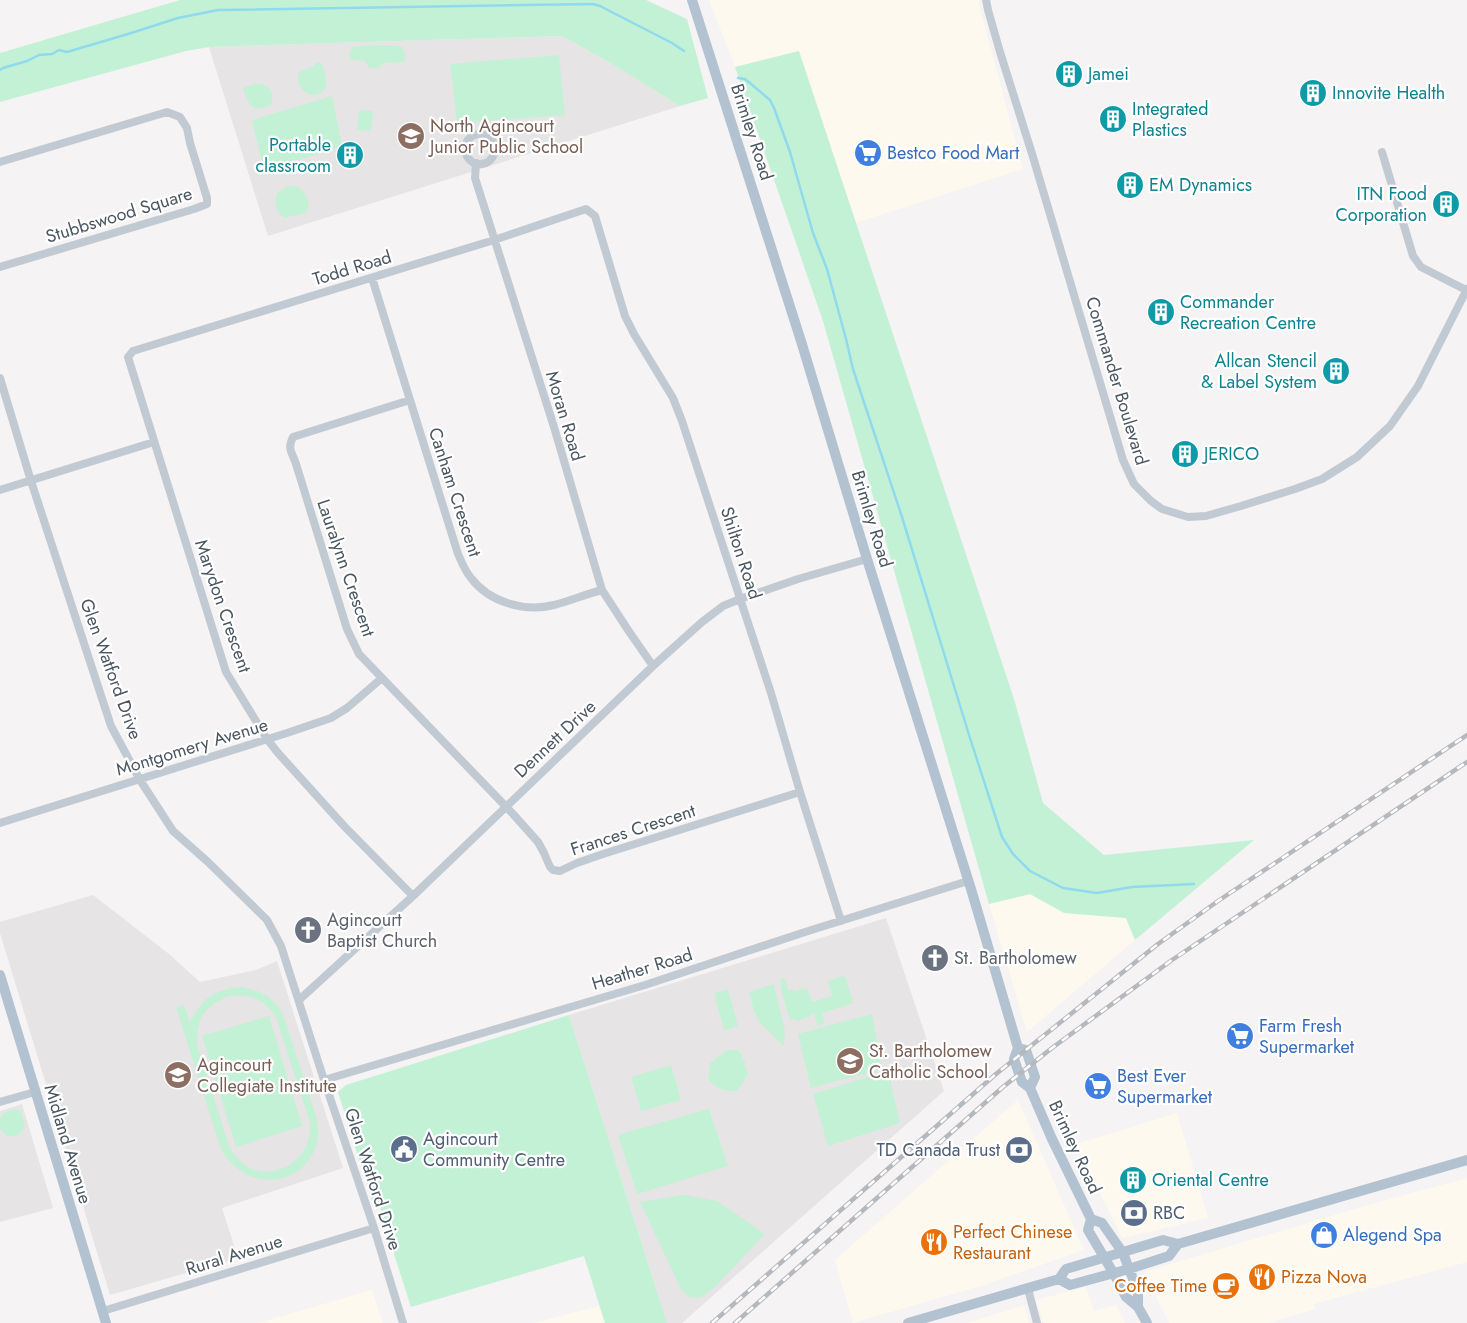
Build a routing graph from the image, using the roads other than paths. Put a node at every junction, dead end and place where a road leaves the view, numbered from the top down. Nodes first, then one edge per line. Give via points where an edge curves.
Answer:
1 (692, 0) edge
2 (986, 0) edge
3 (1382, 152) dead end
4 (0, 162) edge
5 (476, 163) junction
6 (586, 209) joint
7 (494, 240) junction
8 (0, 267) edge
9 (372, 278) junction
10 (1466, 289) edge
11 (128, 356) joint
12 (0, 378) edge
13 (410, 400) junction
14 (154, 442) junction
15 (31, 481) junction
16 (0, 490) edge
17 (867, 559) junction
18 (602, 590) junction
19 (740, 599) junction
20 (653, 666) junction
21 (382, 678) junction
22 (267, 739) junction
23 (140, 780) junction
24 (800, 792) junction
25 (505, 806) junction
26 (0, 823) edge
27 (968, 881) junction
28 (412, 896) junction
29 (841, 921) junction
30 (0, 975) edge
31 (299, 1000) junction
32 (324, 1080) junction
33 (35, 1092) junction
34 (0, 1102) edge
35 (1467, 1160) edge
36 (1090, 1219) junction
37 (374, 1228) junction
38 (1178, 1244) junction
39 (1123, 1253) junction
40 (1105, 1258) junction
41 (1129, 1269) junction
42 (1114, 1274) junction
43 (1059, 1279) junction
44 (1028, 1289) junction
45 (1138, 1307) junction
46 (103, 1310) junction
47 (914, 1322) edge
48 (106, 1323) edge
49 (403, 1323) edge
50 (1037, 1323) edge
51 (1147, 1323) edge

1 - 17 main road, Brimley Road
2 - 10 street, Commander Boulevard via 1123,460 1134,484 1162,509 1188,516 1206,516 1295,490 1322,479 1357,457 1390,426 1418,386
3 - 10 street via 1413,256 1421,267
4 - 8 street, Stubbswood Square via 167,112 180,117 187,128 207,198 207,204 194,209
5 - 5 street, Moran Road via 490,161 495,153 494,141 489,135 474,134 468,138 465,151 468,158
5 - 7 street, Moran Road via 475,178
6 - 7 street, Todd Road
6 - 19 street, Shilton Road via 595,216 634,334 673,398
7 - 9 street, Todd Road
7 - 18 street, Moran Road
9 - 11 street, Todd Road via 133,351
9 - 13 street, Canham Crescent
11 - 14 street, Marydon Crescent
12 - 15 street, Glen Watford Drive
13 - 18 street, Canham Crescent via 458,554 480,588 509,604 536,607 554,605
13 - 21 street, Lauralynn Crescent via 293,437 289,444 347,629 359,654
14 - 15 street
14 - 22 street, Marydon Crescent via 226,672
15 - 16 street
15 - 23 street, Glen Watford Drive via 111,726
17 - 19 street, Dennett Drive
17 - 27 main road, Brimley Road
18 - 20 street, Moran Road
19 - 20 street, Dennett Drive via 723,606 702,622
19 - 24 street, Shilton Road
20 - 25 street, Dennett Drive
21 - 22 street, Montgomery Avenue via 331,718
21 - 25 street, Lauralynn Crescent
22 - 23 street, Montgomery Avenue
22 - 28 street, Marydon Crescent
23 - 26 street, Montgomery Avenue
23 - 31 street, Glen Watford Drive via 173,831 267,920 281,946
24 - 25 street, Frances Crescent via 603,854 560,871 550,867 538,842
24 - 29 street, Shilton Road
25 - 28 street, Dennett Drive
27 - 29 street, Heather Road
27 - 36 main road, Brimley Road via 1018,1048 1014,1059 1022,1082 1030,1088
28 - 31 street, Dennett Drive
29 - 32 street, Heather Road via 646,985
30 - 33 main road, Midland Avenue
31 - 32 street, Glen Watford Drive
32 - 37 street, Glen Watford Drive
33 - 34 street
33 - 46 main road, Midland Avenue
35 - 38 main road
36 - 39 main road, Brimley Road via 1102,1223
36 - 40 main road, Brimley Road via 1088,1230
37 - 46 street, Rural Avenue
37 - 49 street, Glen Watford Drive
38 - 39 main road via 1163,1240
38 - 41 main road via 1168,1256
39 - 40 main road
39 - 41 main road, Brimley Road
40 - 42 main road, Brimley Road
40 - 43 main road via 1066,1269
41 - 42 main road
41 - 45 main road, Brimley Road via 1138,1292
42 - 43 main road via 1070,1285
42 - 45 main road, Brimley Road via 1126,1297
43 - 44 main road
44 - 47 main road
44 - 50 street
45 - 51 main road, Brimley Road
46 - 48 main road, Midland Avenue

